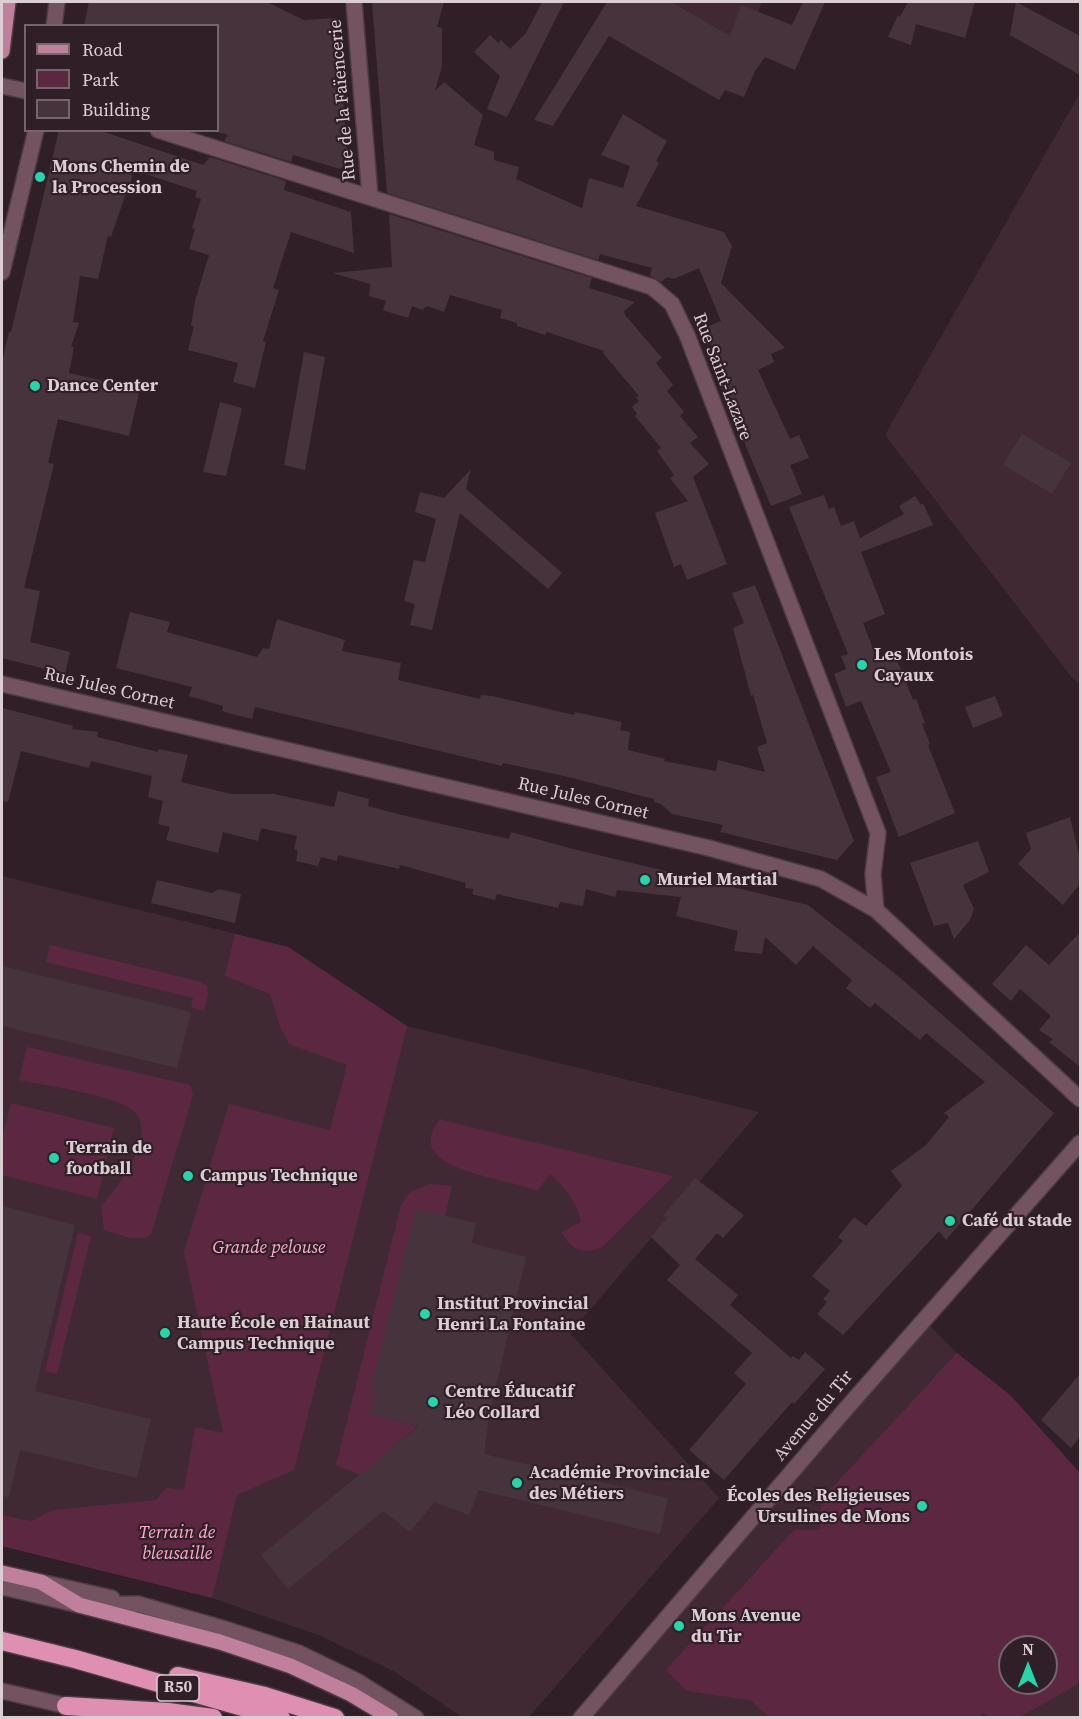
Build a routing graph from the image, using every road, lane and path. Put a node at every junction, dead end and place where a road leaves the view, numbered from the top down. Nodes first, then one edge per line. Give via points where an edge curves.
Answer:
1 (8, 2) edge
2 (57, 2) edge
3 (354, 2) edge
4 (54, 24) edge
5 (2, 51) edge
6 (2, 86) edge
7 (24, 91) edge
8 (36, 132) edge
9 (164, 132) edge
10 (370, 196) junction
11 (2, 272) edge
12 (2, 684) edge
13 (876, 910) junction
14 (1080, 1100) edge
15 (1080, 1143) edge
16 (2, 1573) edge
17 (41, 1582) junction
18 (2, 1587) edge
19 (138, 1604) junction
20 (79, 1605) junction
21 (2, 1641) edge
22 (75, 1659) junction
23 (2, 1691) edge
24 (66, 1706) junction
25 (117, 1718) edge
26 (213, 1718) edge
27 (281, 1718) edge
28 (335, 1718) edge
29 (391, 1718) edge
30 (416, 1718) edge
31 (581, 1718) edge

1 - 5 main road
2 - 4 street
3 - 10 street, Rue de la Faïencerie
6 - 7 street
8 - 11 street
9 - 10 street, Rue Saint-Lazare
10 - 13 street, Rue Saint-Lazare via 652,287 672,304 878,833 873,874
12 - 13 street, Rue Jules Cornet via 709,848 821,879
13 - 14 street, Rue Jules Cornet
15 - 31 street, Avenue du Tir
16 - 17 main road
17 - 19 street
17 - 20 main road
18 - 20 street
19 - 20 street
19 - 30 street via 299,1653 357,1681
20 - 29 main road via 220,1642 291,1666
21 - 22 highway, R50
22 - 27 highway, R50
22 - 28 highway via 151,1669 266,1696
23 - 24 street
24 - 25 street
24 - 26 highway

